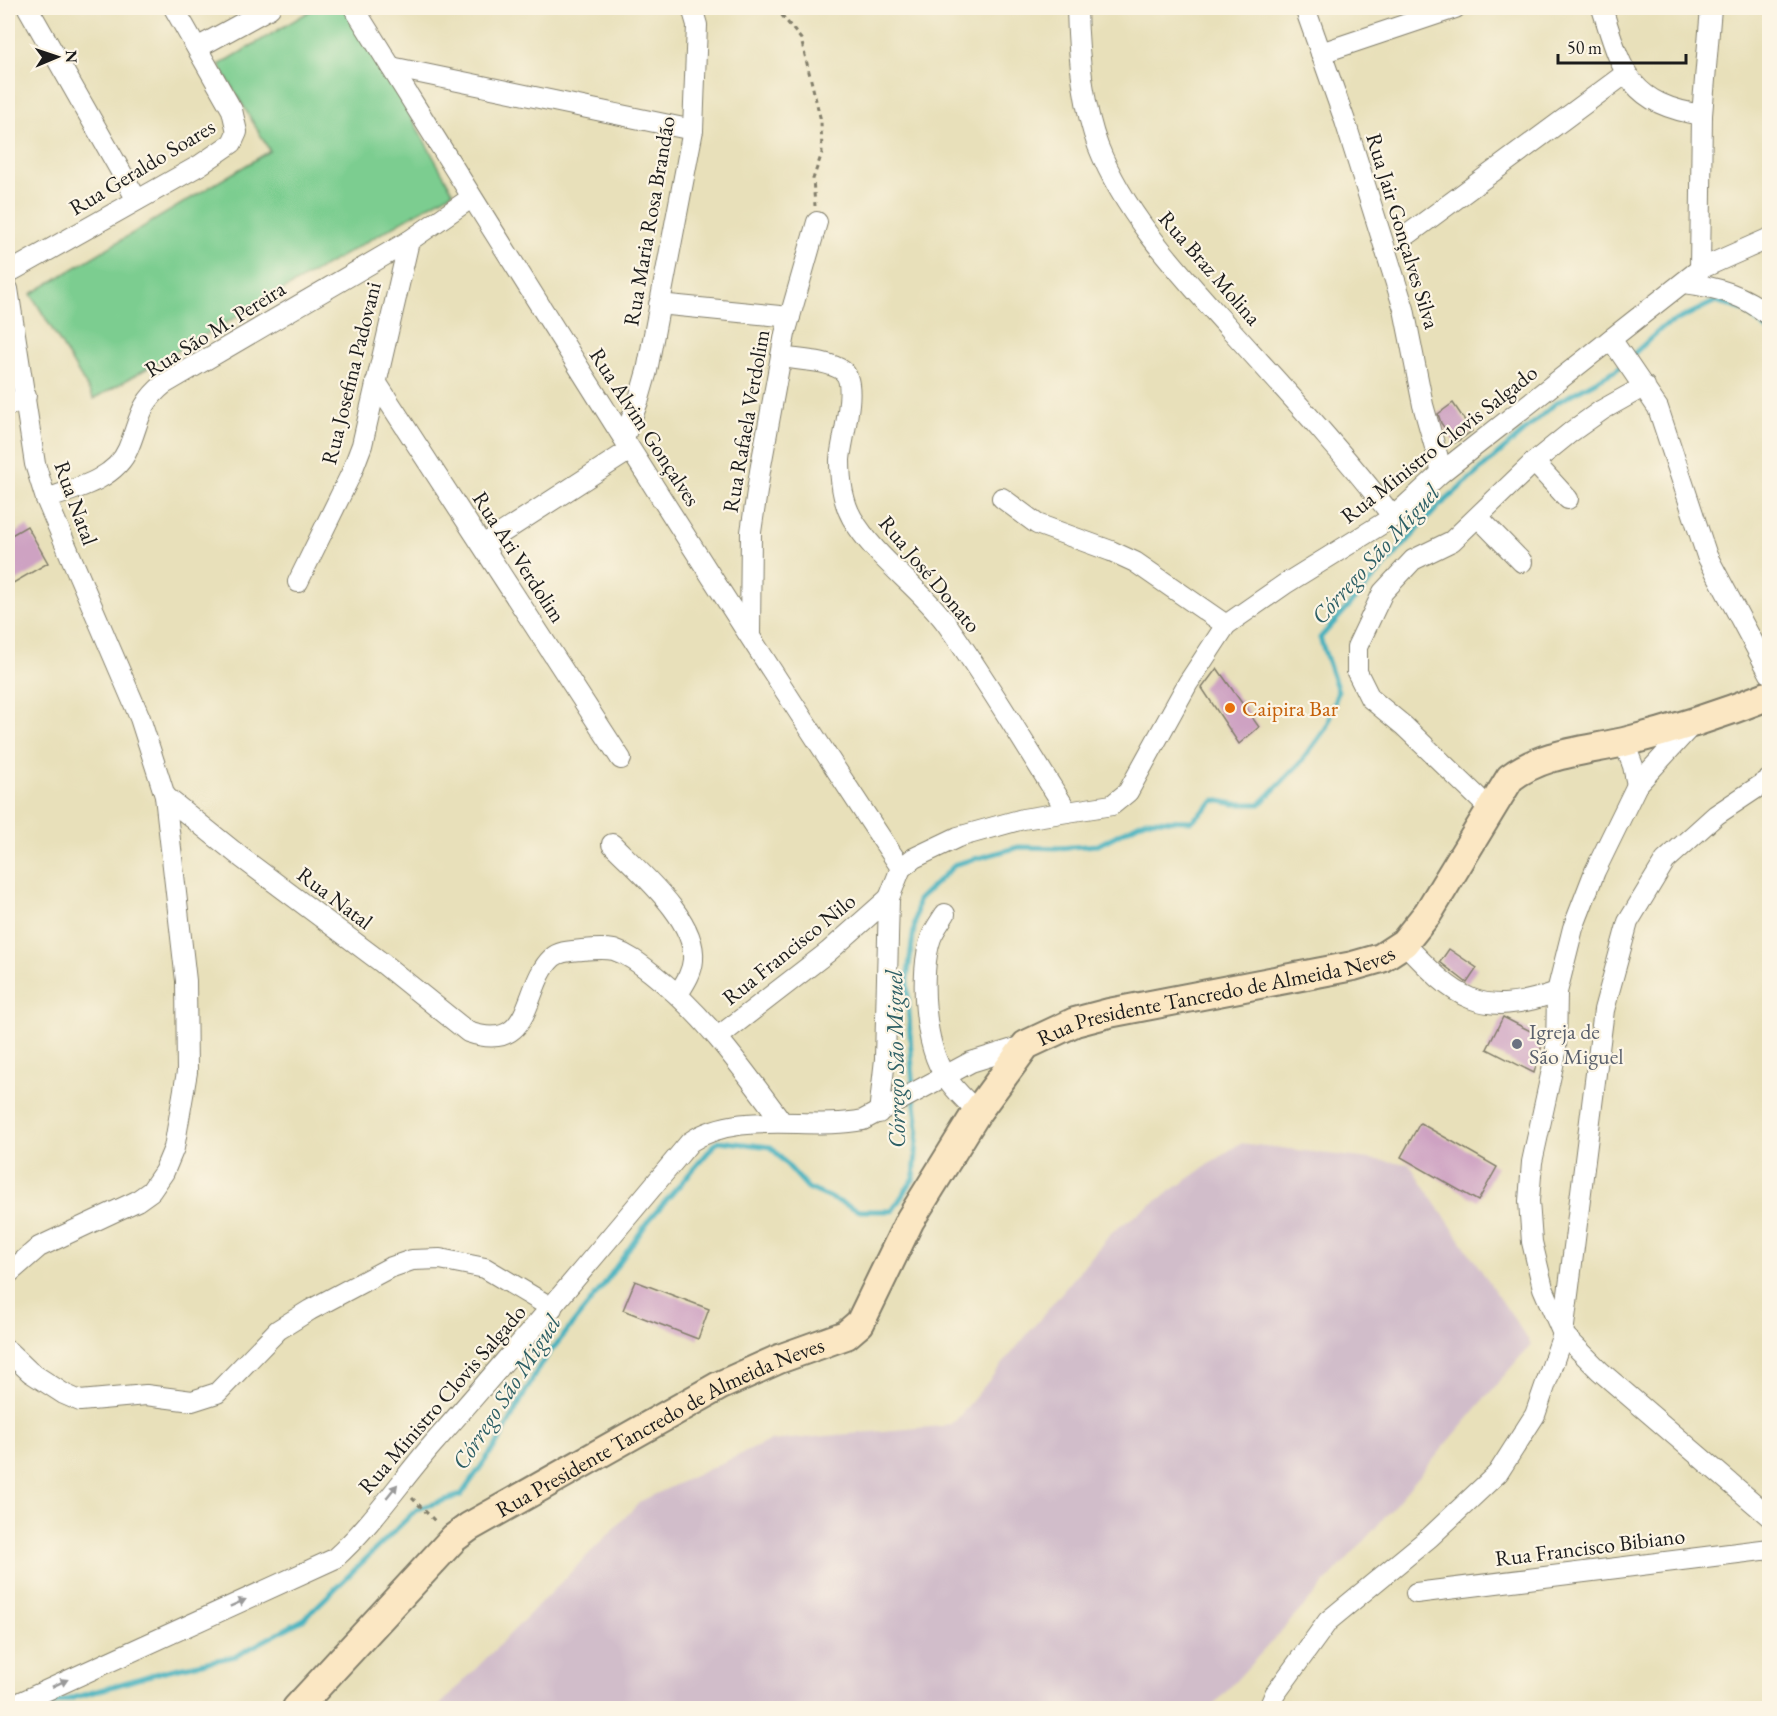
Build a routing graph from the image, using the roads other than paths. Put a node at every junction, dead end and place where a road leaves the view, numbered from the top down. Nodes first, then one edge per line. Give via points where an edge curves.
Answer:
1 (28, 8) edge
2 (174, 8) edge
3 (270, 8) edge
4 (354, 8) edge
5 (692, 8) edge
6 (1077, 8) edge
7 (1305, 8) edge
8 (1455, 8) edge
9 (1602, 8) edge
10 (1711, 8) edge
11 (196, 48) junction
12 (1322, 53) junction
13 (391, 67) junction
14 (1625, 74) junction
15 (1702, 115) junction
16 (693, 130) junction
17 (471, 198) junction
18 (138, 200) junction
19 (817, 222) road end
20 (1410, 233) dead end
21 (1770, 238) edge
22 (409, 241) junction
23 (1700, 269) junction
24 (8, 273) edge
25 (1684, 283) junction
26 (8, 289) edge
27 (658, 304) junction
28 (1770, 316) edge
29 (790, 317) junction
30 (1615, 343) junction
31 (781, 357) junction
32 (376, 382) junction
33 (1643, 382) junction
34 (26, 396) junction
35 (8, 406) edge
36 (627, 444) junction
37 (1534, 462) junction
38 (1442, 472) junction
39 (1002, 498) dead end
40 (46, 499) junction
41 (1568, 499) dead end
42 (1393, 517) junction
43 (1479, 518) junction
44 (483, 545) junction
45 (1522, 562) dead end
46 (298, 582) dead end
47 (1226, 625) junction
48 (750, 634) junction
49 (1770, 674) edge
50 (1770, 696) edge
51 (1693, 723) junction
52 (1624, 742) junction
53 (621, 759) dead end
54 (1770, 779) edge
55 (1637, 785) junction
56 (165, 796) junction
57 (1490, 809) junction
58 (1067, 811) junction
59 (612, 844) dead end
60 (901, 868) junction
61 (889, 898) junction
62 (945, 914) dead end
63 (1404, 943) junction
64 (1557, 992) junction
65 (678, 994) junction
66 (718, 1037) junction
67 (1026, 1045) junction
68 (940, 1079) junction
69 (884, 1110) junction
70 (977, 1112) junction
71 (782, 1122) junction
72 (8, 1274) edge
73 (552, 1308) junction
74 (1563, 1334) junction
75 (8, 1351) edge
76 (1770, 1517) edge
77 (1770, 1549) edge
78 (1416, 1593) dead end
79 (8, 1708) edge
80 (297, 1708) edge
81 (1269, 1708) edge

1 - 18 street
2 - 11 street, Rua Geraldo Soares
3 - 11 street
4 - 13 street, Rua Alvim Gonçalves
5 - 16 street, Rua Maria Rosa Brandão via 697,25
6 - 42 street, Rua Braz Molina via 1083,80 1098,145 1133,215 1188,282 1342,452
7 - 12 street, Rua Jair Gonçalves Silva
8 - 12 street
9 - 14 street
10 - 15 street
11 - 18 street, Rua Geraldo Soares via 232,110 237,132 232,143 200,165
12 - 38 street, Rua Jair Gonçalves Silva via 1404,309 1423,405
13 - 16 street
13 - 17 street, Rua Alvim Gonçalves
14 - 15 street via 1658,105
14 - 20 street
15 - 23 street
16 - 27 street, Rua Maria Rosa Brandão
17 - 22 street
17 - 36 street, Rua Alvim Gonçalves
18 - 24 street, Rua Geraldo Soares
19 - 29 street, Rua Rafaela Verdolim
21 - 23 street, Rua Ministro Clovis Salgado
22 - 32 street, Rua Josefina Padovani
22 - 40 street, Rua São M. Pereira via 164,384 141,409 120,462 96,481
23 - 25 street, Rua Ministro Clovis Salgado
25 - 28 street via 1735,294
25 - 30 street, Rua Ministro Clovis Salgado
26 - 34 street, Rua Natal
27 - 29 street
27 - 36 street, Rua Maria Rosa Brandão via 647,371
29 - 31 street, Rua Rafaela Verdolim
30 - 33 street
30 - 38 street, Rua Ministro Clovis Salgado
31 - 48 street, Rua Rafaela Verdolim via 751,532
31 - 58 street, Rua José Donato via 831,366 848,377 850,390 840,459 851,516 879,554 945,622
32 - 44 street, Rua Ari Verdolim
32 - 46 street, Rua Josefina Padovani via 362,445 351,474
33 - 37 street
33 - 49 street via 1658,408 1707,556
34 - 35 street
34 - 40 street, Rua Natal via 35,464
36 - 44 street
36 - 48 street, Rua Alvim Gonçalves
37 - 41 street
37 - 43 street
38 - 42 street, Rua Ministro Clovis Salgado
39 - 47 street via 1037,524 1135,562
40 - 56 street, Rua Natal via 140,718
42 - 47 street, Rua Ministro Clovis Salgado
43 - 45 street
43 - 57 street via 1452,541 1413,560 1383,592 1357,647 1357,672 1370,698
44 - 53 street, Rua Ari Verdolim
47 - 58 street, Rua Ministro Clovis Salgado via 1188,683 1128,792 1112,805
48 - 60 street, Rua Alvim Gonçalves
50 - 51 main road, Rua Presidente Tancredo de Almeida Neves
51 - 52 main road, Rua Presidente Tancredo de Almeida Neves
51 - 55 street
52 - 55 street
52 - 57 main road, Rua Presidente Tancredo de Almeida Neves via 1526,766 1510,778
54 - 74 street via 1716,815 1665,861 1628,922 1604,1010
55 - 64 street via 1595,871 1573,928
56 - 65 street, Rua Natal via 468,1032 483,1037 500,1035 515,1027 524,1016 544,968 552,957 565,952 611,950 630,957
56 - 72 street via 186,992 188,1072 174,1148 151,1191 39,1247
57 - 63 main road, Rua Presidente Tancredo de Almeida Neves via 1428,913
58 - 60 street, Rua Ministro Clovis Salgado via 958,837
59 - 65 street via 685,926 693,960 689,977
60 - 61 street
61 - 66 street, Rua Francisco Nilo via 828,952
61 - 69 street
62 - 68 street via 931,937 924,990
63 - 64 street, Rua Presidente Tancredo de Almeida Neves via 1437,978 1461,994 1490,1005 1531,1001
63 - 67 main road, Rua Presidente Tancredo de Almeida Neves via 1382,958 1353,966 1075,1022
64 - 74 street via 1556,1052 1532,1162 1528,1201 1532,1242 1543,1288
65 - 66 street, Rua Natal
66 - 71 street, Rua Natal
67 - 68 street, Rua Presidente Tancredo de Almeida Neves via 990,1055
67 - 70 main road, Rua Presidente Tancredo de Almeida Neves
68 - 69 street, Rua Presidente Tancredo de Almeida Neves
68 - 70 street
69 - 71 street, Rua Ministro Clovis Salgado via 847,1124
70 - 80 main road, Rua Presidente Tancredo de Almeida Neves via 910,1220 860,1323 846,1335 719,1386 469,1527 441,1552
71 - 73 street, Rua Ministro Clovis Salgado via 714,1129 690,1142
73 - 75 street via 485,1268 440,1259 412,1260 389,1268 278,1330 217,1393 192,1401 146,1395 80,1401 30,1372
79 -> 73 street, Rua Ministro Clovis Salgado via 334,1559
74 - 76 street via 1600,1371
74 - 81 street via 1535,1415 1498,1473 1430,1537 1328,1621
77 - 78 street, Rua Francisco Bibiano

